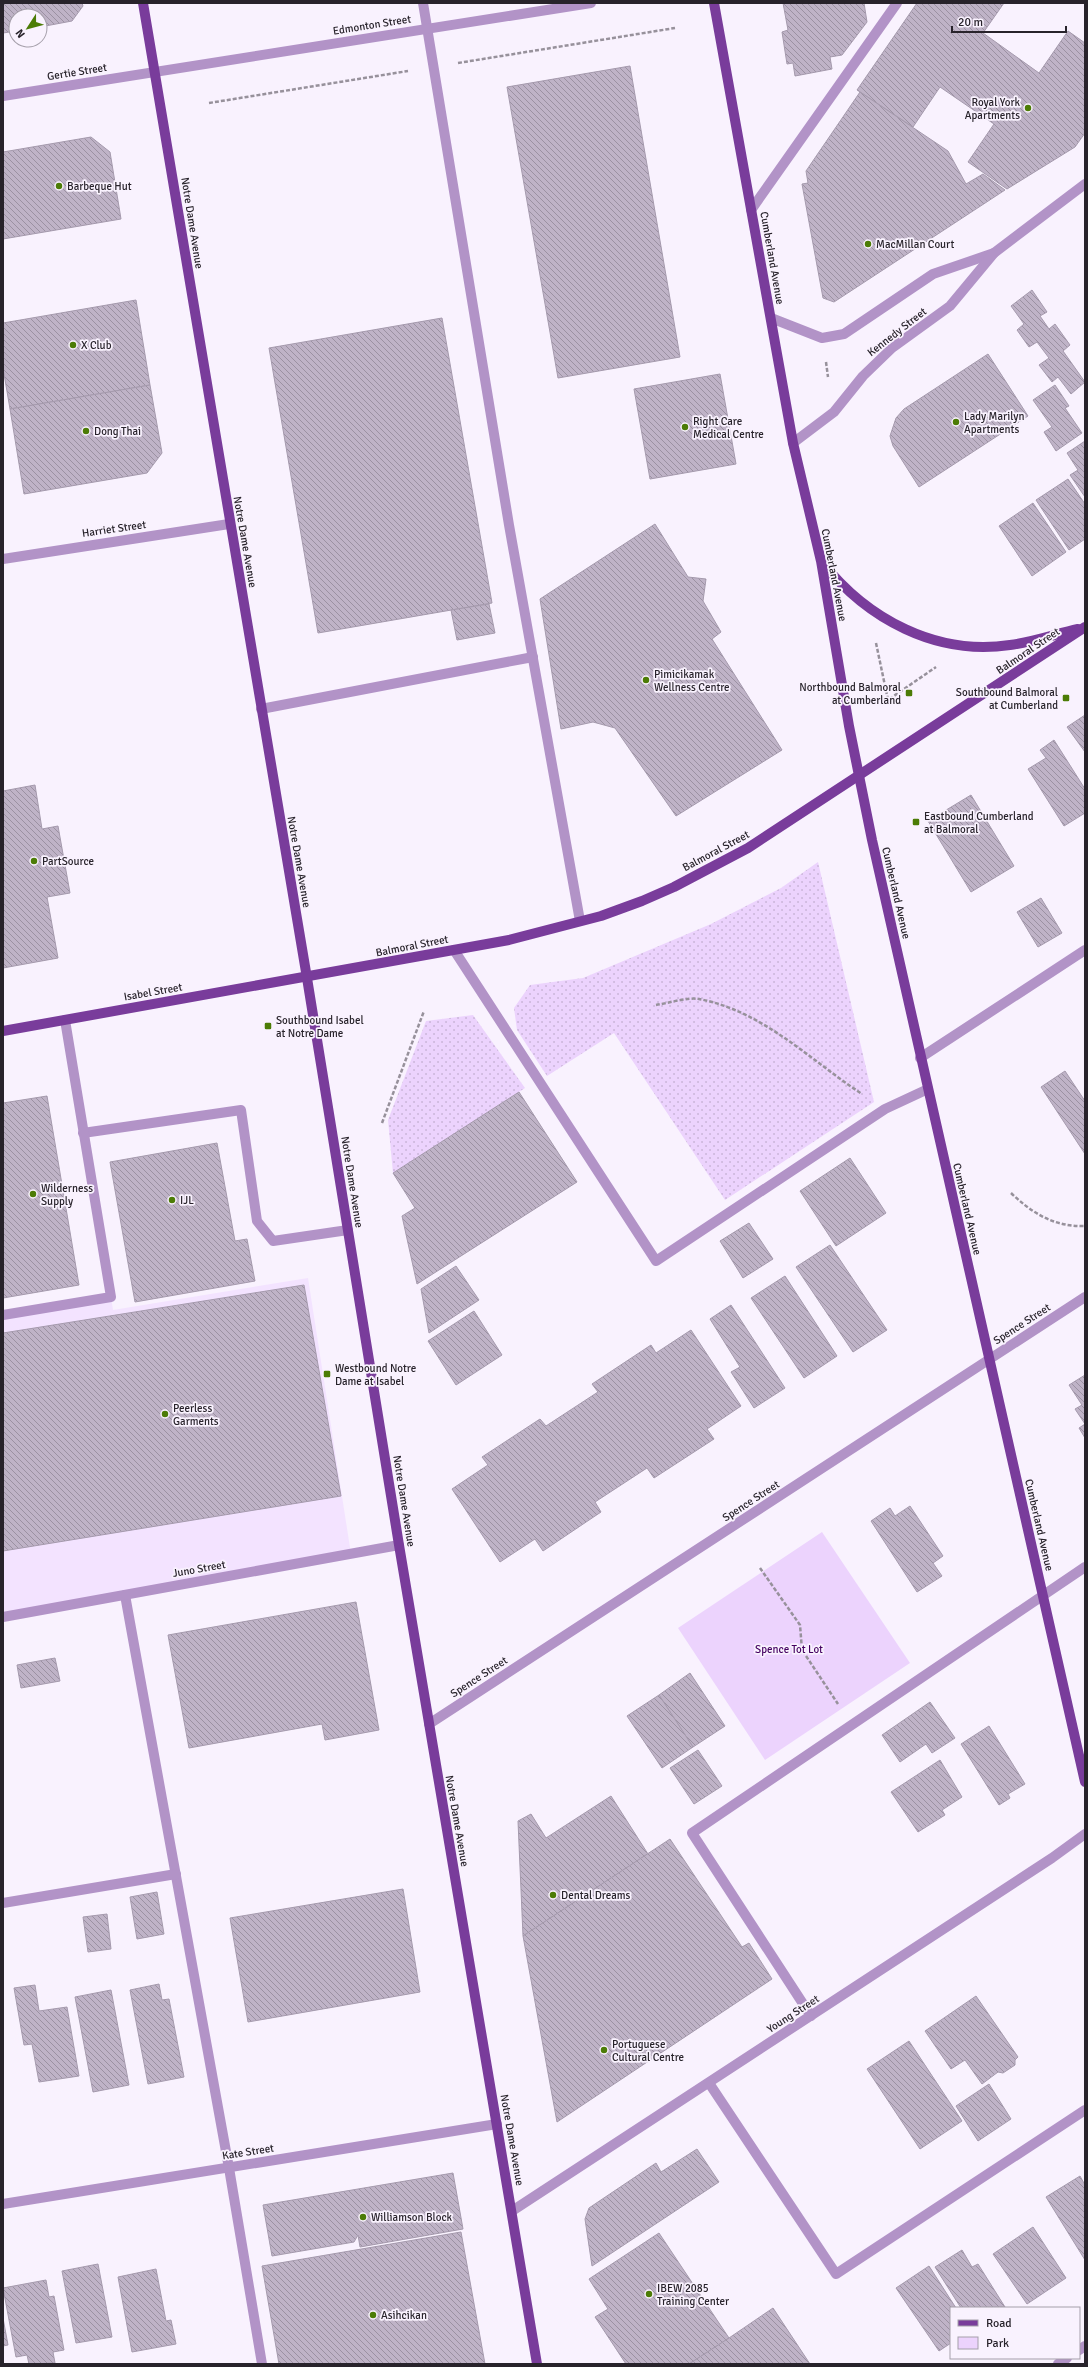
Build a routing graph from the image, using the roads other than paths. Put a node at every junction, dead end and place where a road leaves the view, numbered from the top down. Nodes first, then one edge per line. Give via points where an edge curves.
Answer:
1 (143, 3) edge
2 (423, 3) edge
3 (591, 3) edge
4 (714, 3) edge
5 (897, 3) edge
6 (427, 29) junction
7 (155, 71) junction
8 (3, 96) edge
9 (1085, 184) edge
10 (751, 210) junction
11 (994, 252) junction
12 (771, 318) junction
13 (793, 443) junction
14 (229, 524) junction
15 (3, 559) edge
16 (821, 560) junction
17 (1085, 627) edge
18 (533, 657) junction
19 (261, 709) junction
20 (859, 777) junction
21 (580, 921) junction
22 (454, 950) junction
23 (1085, 950) edge
24 (307, 978) junction
25 (65, 1020) junction
26 (3, 1031) edge
27 (920, 1058) junction
28 (928, 1089) junction
29 (83, 1133) junction
30 (348, 1230) junction
31 (1085, 1297) edge
32 (3, 1315) edge
33 (989, 1360) junction
34 (399, 1545) junction
35 (1085, 1567) edge
36 (125, 1595) junction
37 (1042, 1595) junction
38 (3, 1617) edge
39 (429, 1724) junction
40 (1085, 1782) edge
41 (1085, 1834) edge
42 (176, 1874) junction
43 (3, 1903) edge
44 (811, 2016) junction
45 (709, 2083) junction
46 (1085, 2110) edge
47 (497, 2124) junction
48 (229, 2168) junction
49 (3, 2204) edge
50 (512, 2211) junction
51 (262, 2364) edge
52 (537, 2364) edge

1 - 7 main road, Notre Dame Avenue
2 - 6 street
3 - 6 street, Edmonton Street
4 - 10 main road, Cumberland Avenue
5 - 10 street
6 - 7 street, Edmonton Street
6 - 18 street
7 - 8 street, Gertie Street
7 - 14 main road, Notre Dame Avenue
9 - 11 street, Kennedy Street
10 - 12 main road, Cumberland Avenue
11 - 12 street, Kennedy Street via 933,274 844,334 822,338
11 - 13 street, Kennedy Street via 950,306 892,348 862,376 834,412
12 - 13 main road, Cumberland Avenue
13 - 16 main road, Cumberland Avenue
14 - 15 street, Harriet Street
14 - 19 main road, Notre Dame Avenue
16 - 17 main road via 840,585 864,604 902,628 922,637 972,646 1010,645
16 - 20 main road, Cumberland Avenue
17 - 20 main road, Balmoral Street
18 - 19 street
18 - 21 street
19 - 24 main road, Notre Dame Avenue
20 - 21 main road, Balmoral Street via 748,848 703,873 642,901
20 - 27 main road, Cumberland Avenue
21 - 22 main road, Balmoral Street via 509,940
22 - 24 main road, Balmoral Street
22 - 28 street via 656,1261 885,1109
23 - 27 street
24 - 25 main road, Isabel Street
24 - 30 main road, Notre Dame Avenue
25 - 26 main road, Isabel Street
25 - 29 street
27 - 28 main road, Cumberland Avenue
28 - 33 main road, Cumberland Avenue
29 - 30 street via 240,1110 257,1221 273,1241
29 - 32 street via 111,1297
30 - 34 main road, Notre Dame Avenue
31 - 33 street, Spence Street
33 - 37 main road, Cumberland Avenue
33 - 39 street, Spence Street
34 - 36 street, Juno Street
34 - 39 main road, Notre Dame Avenue
35 - 37 street
36 - 38 street, Juno Street
36 - 42 street
37 - 40 main road, Cumberland Avenue
37 - 44 street via 692,1833
39 - 47 main road, Notre Dame Avenue
41 - 44 street, Young Street
42 - 43 street
42 - 48 street
44 - 45 street, Young Street
45 - 46 street via 836,2274
45 - 50 street, Young Street
47 - 48 street, Kate Street
47 - 50 main road, Notre Dame Avenue
48 - 49 street, Kate Street
48 - 51 street
50 - 52 main road, Notre Dame Avenue

